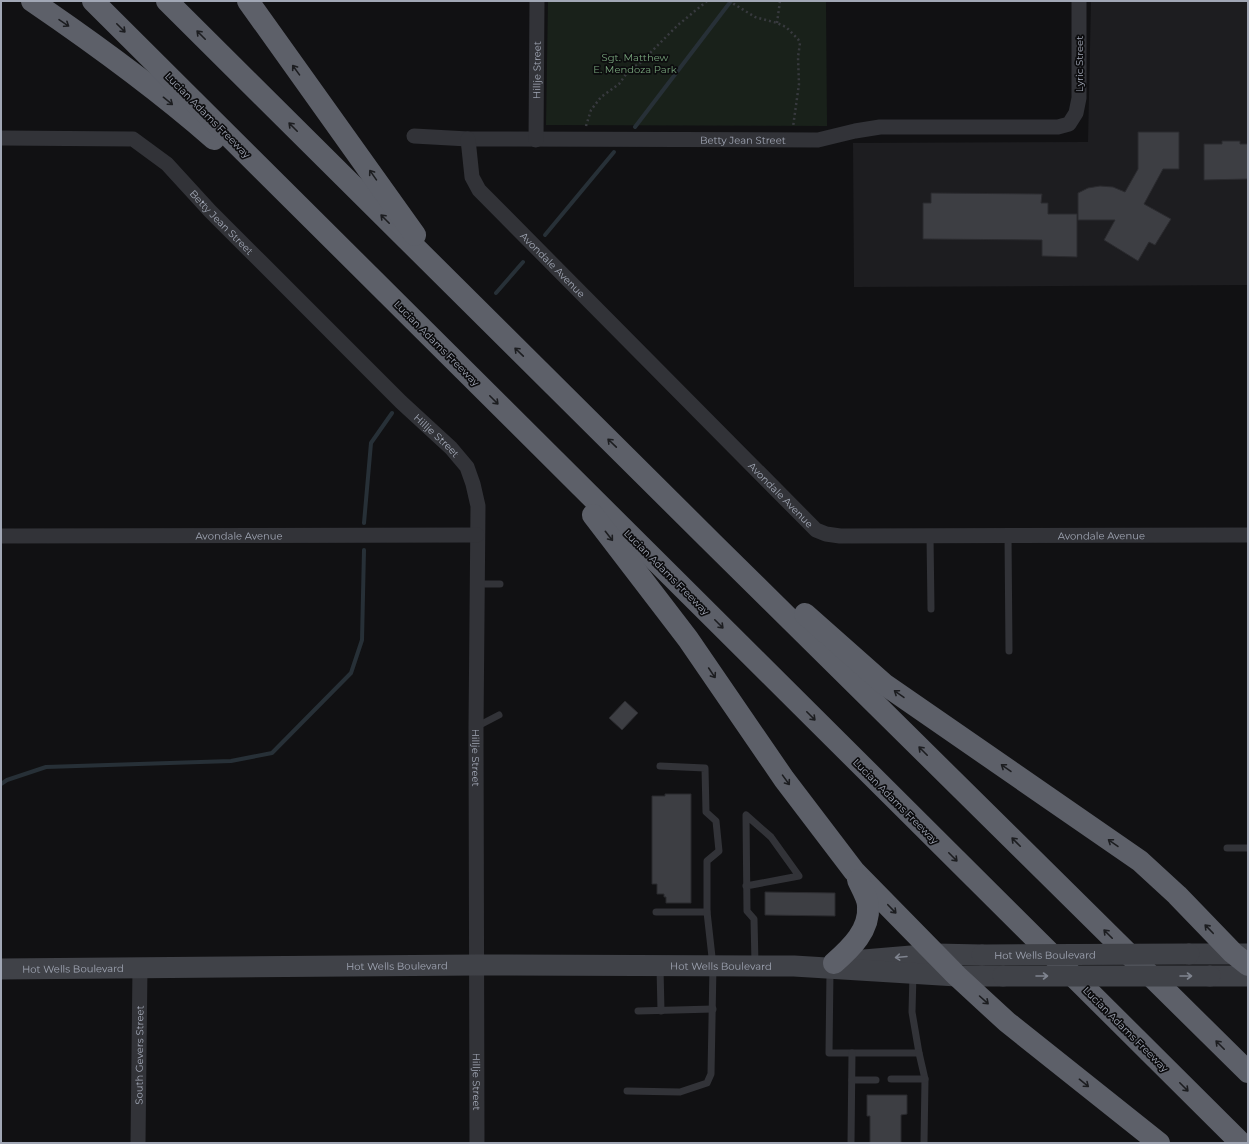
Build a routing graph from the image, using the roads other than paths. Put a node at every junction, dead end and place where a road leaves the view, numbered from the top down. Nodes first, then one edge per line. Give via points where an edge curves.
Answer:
1 (32, 1) edge
2 (93, 1) edge
3 (167, 1) edge
4 (248, 1) edge
5 (537, 1) edge
6 (1079, 1) edge
7 (1069, 124) joint
8 (414, 136) dead end
9 (1, 138) edge
10 (468, 139) junction
11 (536, 140) junction
12 (368, 274) junction
13 (452, 287) junction
14 (401, 402) joint
15 (523, 429) junction
16 (640, 470) junction
17 (477, 535) junction
18 (1248, 535) edge
19 (1, 536) edge
20 (930, 536) junction
21 (1008, 536) junction
22 (477, 584) junction
23 (500, 584) dead end
24 (931, 609) dead end
25 (1009, 651) dead end
26 (499, 715) dead end
27 (476, 727) junction
28 (660, 766) dead end
29 (1228, 848) dead end
30 (1248, 848) edge
31 (854, 871) junction
32 (746, 886) junction
33 (656, 912) dead end
34 (707, 912) junction
35 (935, 954) junction
36 (1243, 958) edge
37 (476, 965) junction
38 (660, 966) junction
39 (713, 966) junction
40 (755, 966) junction
41 (832, 966) junction
42 (140, 967) junction
43 (1, 969) edge
44 (914, 974) junction
45 (957, 976) junction
46 (1248, 976) edge
47 (713, 1009) junction
48 (638, 1011) dead end
49 (660, 1011) junction
50 (852, 1053) junction
51 (919, 1053) junction
52 (1248, 1072) edge
53 (891, 1079) dead end
54 (925, 1079) junction
55 (852, 1080) junction
56 (876, 1080) dead end
57 (627, 1091) dead end
58 (138, 1143) edge
59 (477, 1143) edge
60 (851, 1143) edge
61 (924, 1143) edge
62 (1159, 1143) edge
63 (1241, 1143) edge

1 -> 12 highway via 81,34 152,88
2 -> 12 highway, Lucian Adams Freeway
13 -> 3 highway
13 -> 4 highway
5 - 11 street, Hillje Street
6 - 7 street, Lyric Street via 1079,98 1076,113
7 - 11 street, Betty Jean Street via 1058,127 880,127 828,139
8 - 10 street, Betty Jean Street
9 - 14 street, Betty Jean Street via 133,139 167,164 210,211
10 - 11 street, Betty Jean Street
10 - 20 street, Avondale Avenue via 472,177 479,190 805,521 816,530 840,536
12 -> 15 highway, Lucian Adams Freeway
16 -> 13 highway
14 - 17 street, Hillje Street via 451,448 466,467 478,506
15 -> 31 highway via 688,639 784,778
15 -> 63 highway, Lucian Adams Freeway
36 -> 16 highway via 1140,861 884,684
52 -> 16 highway
17 - 19 street, Avondale Avenue
17 - 22 street, Hillje Street
18 - 21 street, Avondale Avenue
20 - 21 street, Avondale Avenue
20 - 24 lane
21 - 25 lane
22 - 23 lane
22 - 27 street, Hillje Street
26 - 27 lane
27 - 37 street, Hillje Street
28 - 34 lane via 705,768 706,812 716,821 719,852 707,861
29 - 30 lane
31 -> 35 highway
31 - 41 highway via 868,904 867,922 854,943
32 - 32 lane via 746,823 746,815 771,837 799,876
32 - 40 lane via 747,911 754,918
33 - 34 lane
34 - 39 lane
35 - 36 street, Hot Wells Boulevard, bridge via 1189,954
35 -> 41 street, Hot Wells Boulevard
35 - 45 highway
37 - 38 street, Hot Wells Boulevard
37 - 42 street, Hot Wells Boulevard
37 - 59 street, Hillje Street
38 - 39 street, Hot Wells Boulevard
38 - 49 lane
39 - 40 street, Hot Wells Boulevard
39 - 47 lane
40 - 41 street, Hot Wells Boulevard
41 - 44 street, Hot Wells Boulevard
41 - 50 lane via 829,1053
42 - 43 street, Hot Wells Boulevard
42 - 58 street, South Gevers Street
44 - 45 street, Hot Wells Boulevard
44 - 51 lane via 912,1012
45 -> 46 street, Hot Wells Boulevard, bridge
45 -> 62 highway via 1007,1022
47 - 49 lane
47 - 57 lane via 711,1074 707,1083 680,1092
48 - 49 lane
50 - 51 lane
50 - 55 lane
51 - 54 lane
53 - 54 lane
54 - 61 lane
55 - 56 lane
55 - 60 lane

